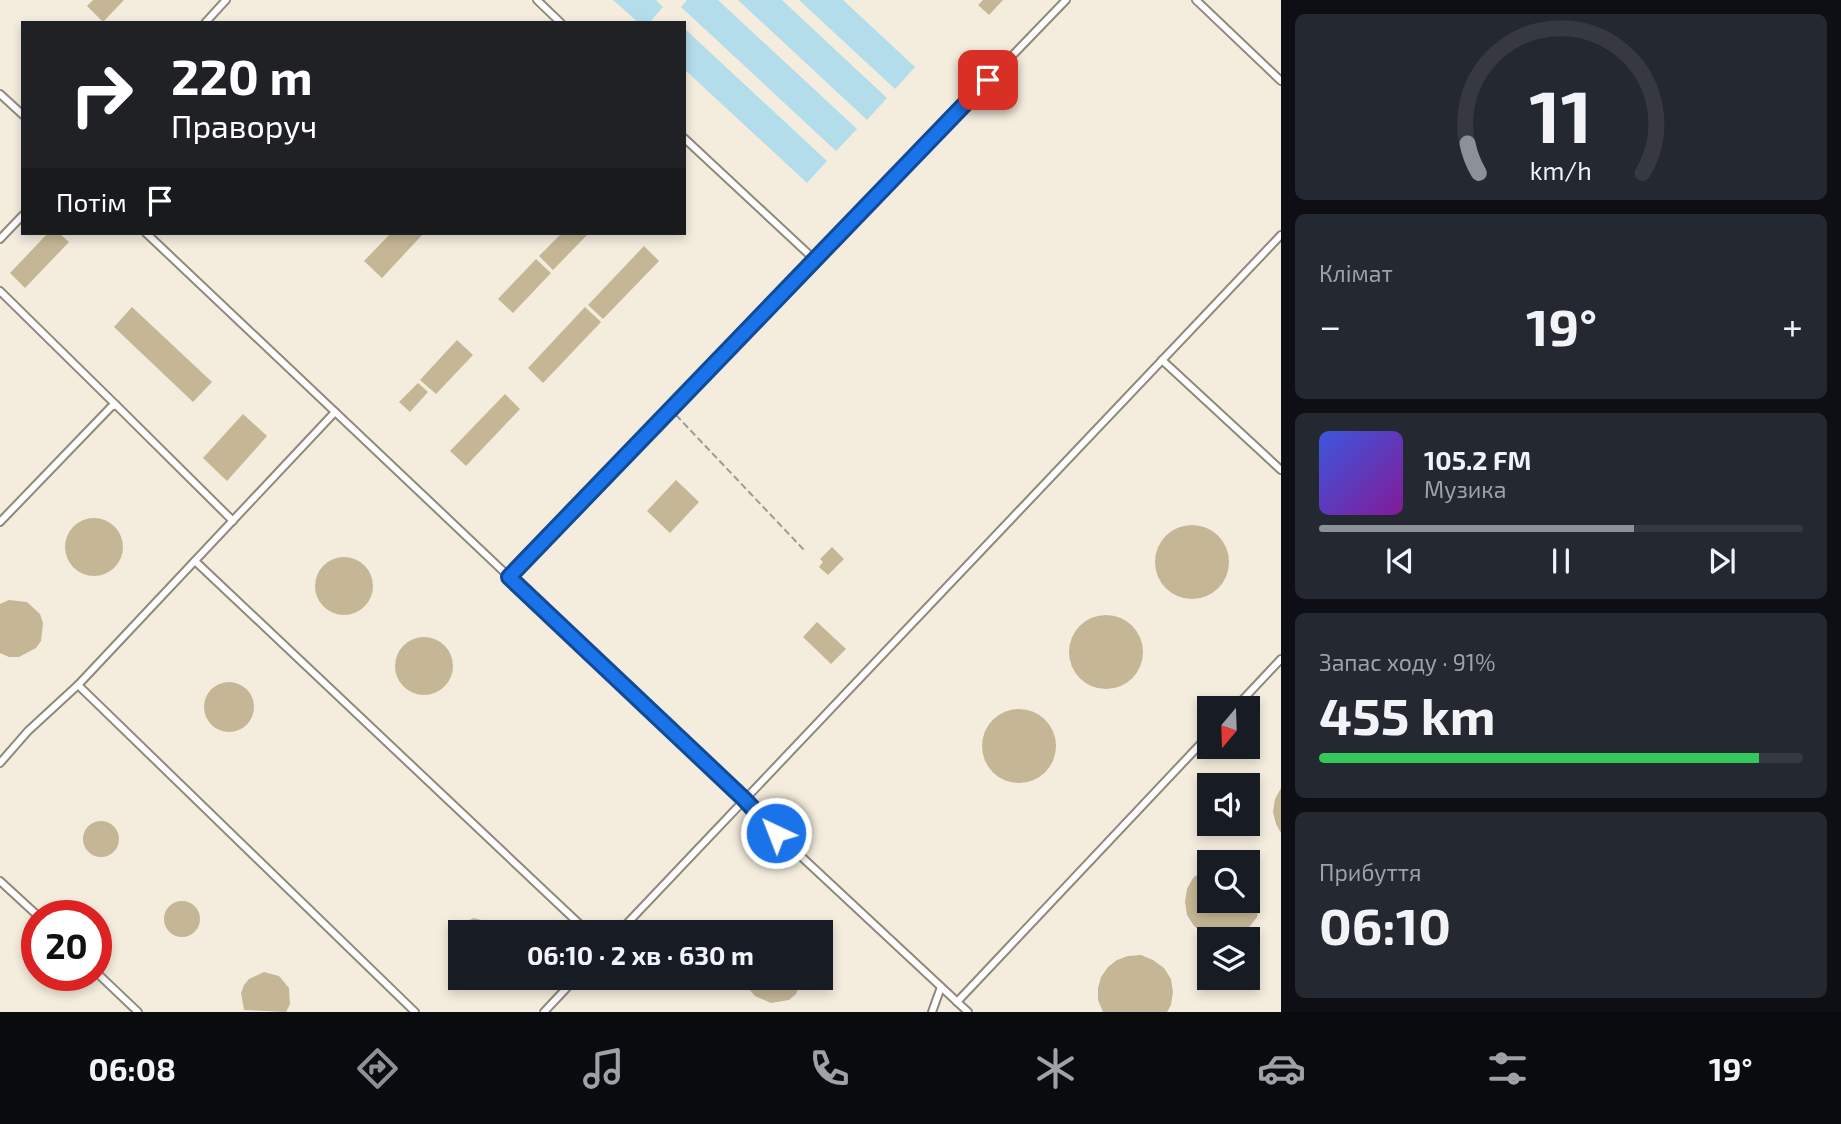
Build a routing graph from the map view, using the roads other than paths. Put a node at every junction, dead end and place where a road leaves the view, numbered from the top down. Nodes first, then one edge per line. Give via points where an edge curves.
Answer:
1 (226, 0) edge
2 (537, 0) edge
3 (1066, 0) edge
4 (1196, 0) edge
5 (207, 21) edge
6 (559, 21) edge
7 (1281, 81) edge
8 (0, 94) edge
9 (21, 114) edge
10 (686, 140) edge
11 (21, 217) edge
12 (1281, 234) edge
13 (148, 235) edge
14 (0, 239) edge
15 (815, 260) junction
16 (0, 292) edge
17 (1162, 360) junction
18 (116, 405) junction
19 (335, 412) junction
20 (1281, 470) edge
21 (233, 521) junction
22 (0, 522) edge
23 (195, 561) junction
24 (509, 577) junction
25 (1281, 659) edge
26 (78, 685) junction
27 (1246, 696) edge
28 (1197, 748) edge
29 (0, 763) edge
30 (744, 799) junction
31 (0, 881) edge
32 (21, 900) edge
33 (575, 920) edge
34 (630, 920) edge
35 (112, 987) edge
36 (941, 987) junction
37 (565, 990) edge
38 (957, 1002) junction
39 (138, 1012) edge
40 (415, 1012) edge
41 (544, 1012) edge
42 (932, 1012) edge
43 (968, 1012) edge

1 - 5 lane
2 - 6 lane
3 - 15 lane
4 - 7 lane
8 - 9 lane
10 - 15 lane
11 - 14 lane
12 - 17 lane
13 - 19 lane
15 - 24 lane
16 - 18 lane
17 - 20 lane
17 - 30 lane
18 - 21 lane
18 - 22 lane
19 - 21 lane
19 - 24 lane
21 - 23 lane
23 - 26 lane
23 - 33 lane
24 - 30 lane
25 - 27 lane
26 - 29 lane
26 - 40 lane
28 - 38 lane
30 - 34 lane
30 - 36 lane
31 - 32 lane
35 - 39 lane
36 - 38 lane
36 - 42 lane
37 - 41 lane
38 - 43 lane

